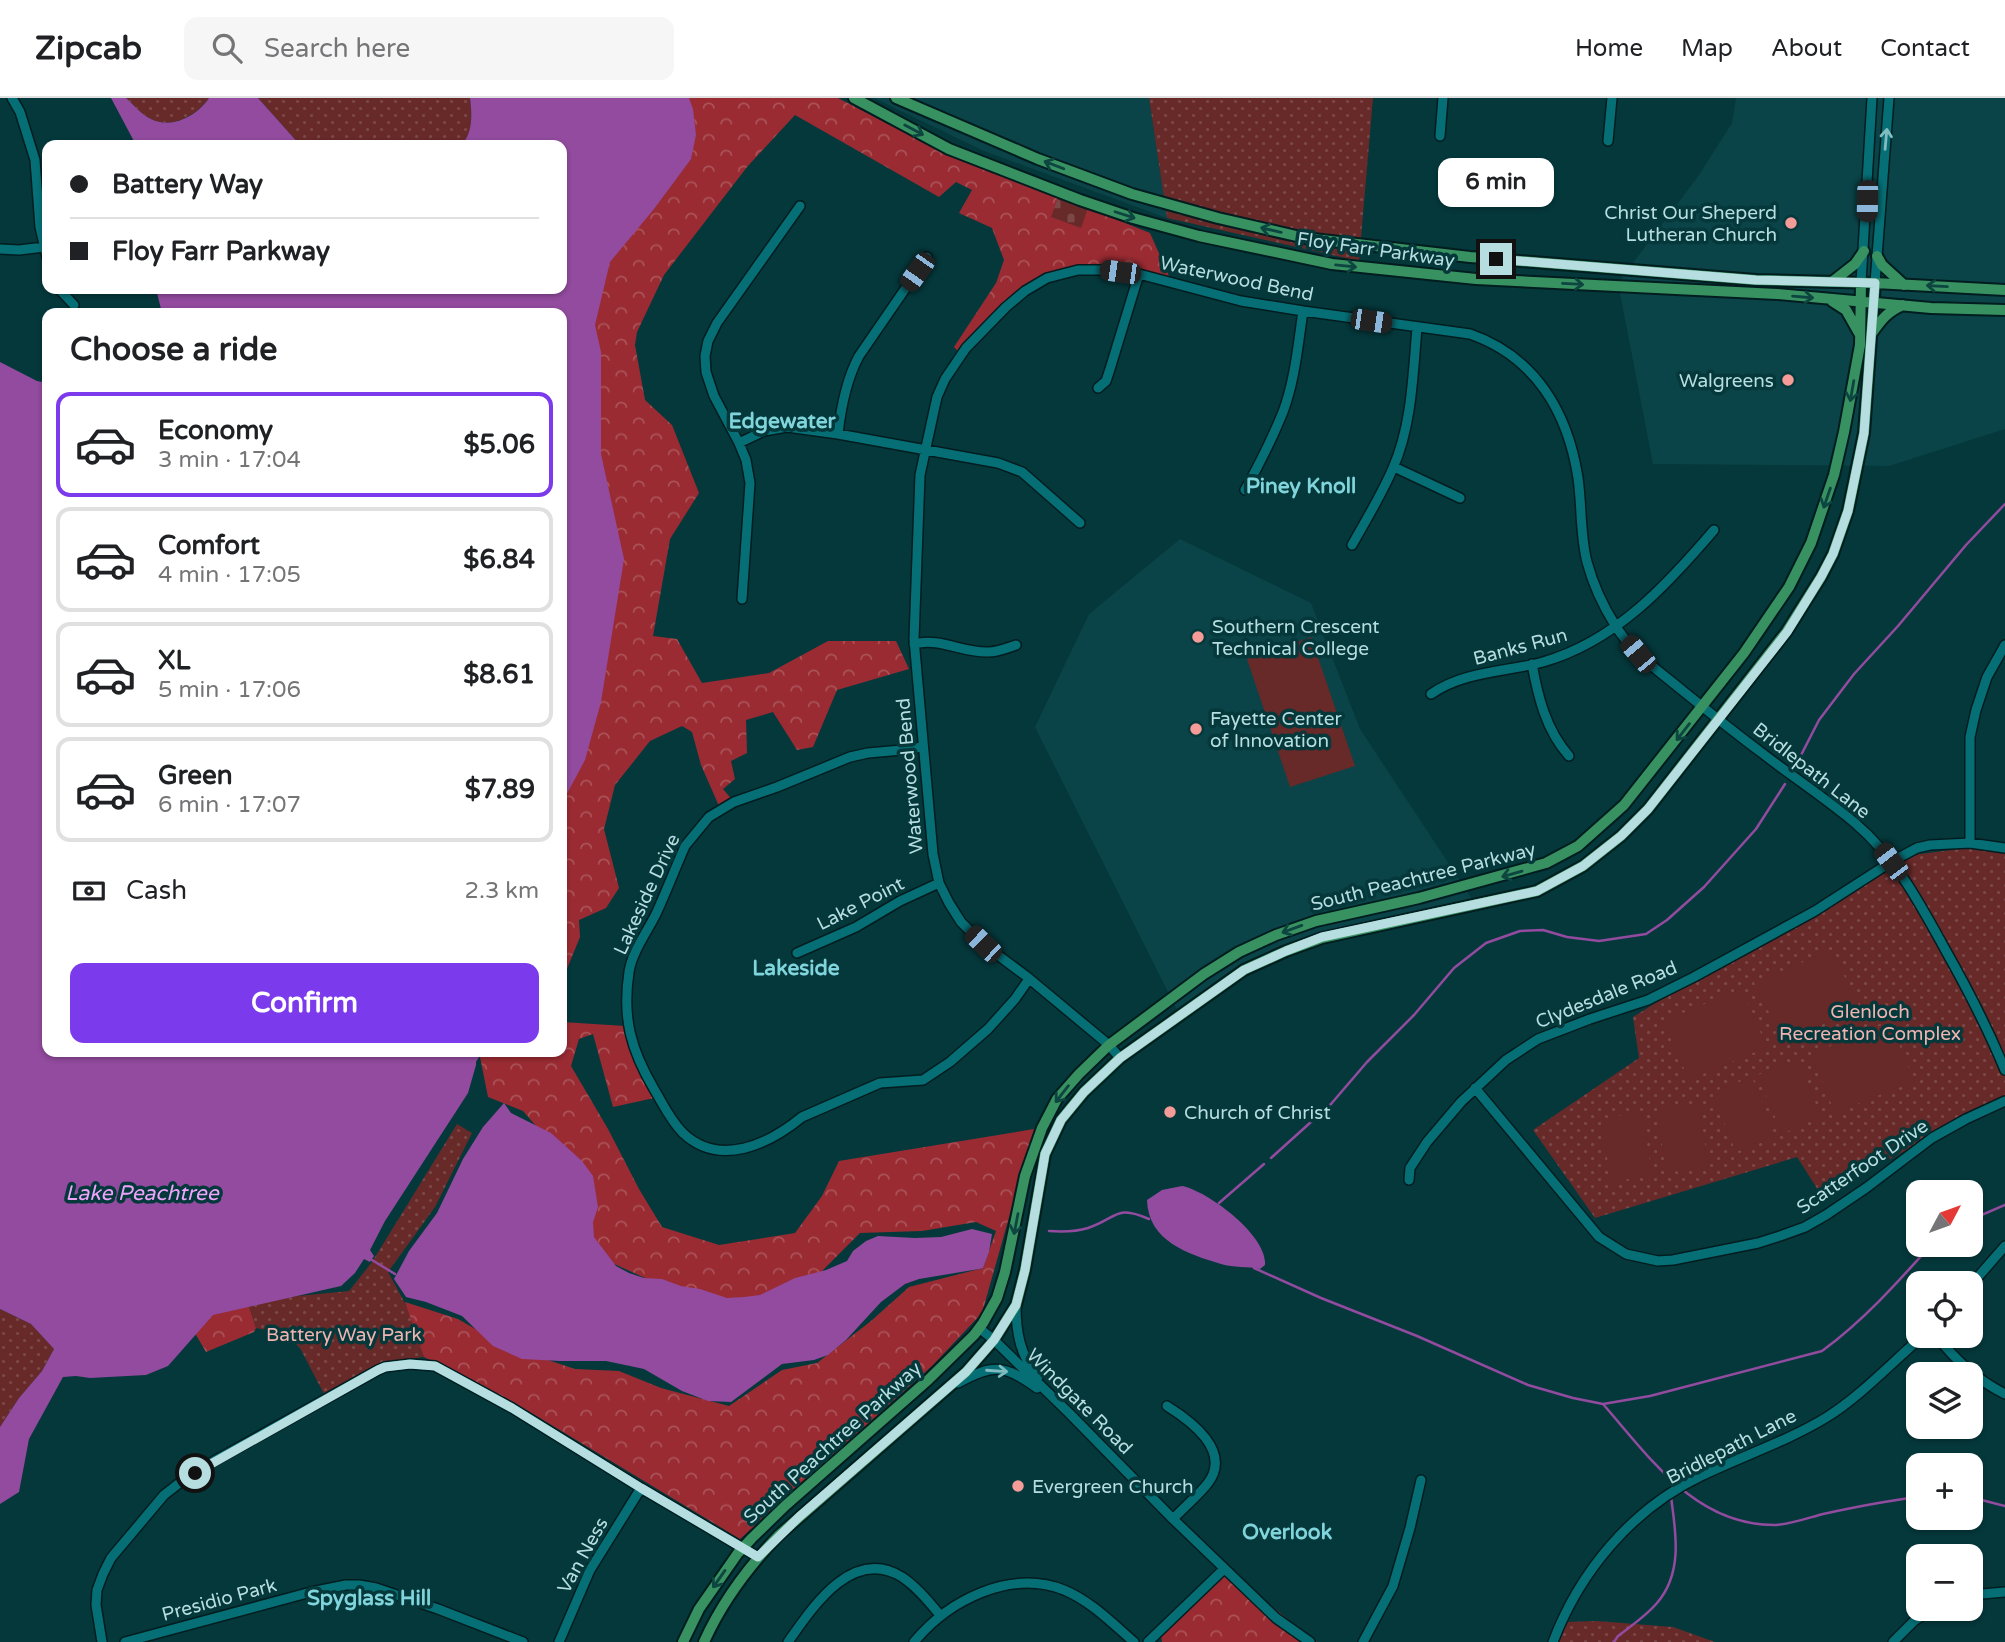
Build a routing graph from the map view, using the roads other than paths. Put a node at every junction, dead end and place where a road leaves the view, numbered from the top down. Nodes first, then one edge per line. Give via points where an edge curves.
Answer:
1 (12, 98) edge
2 (854, 98) edge
3 (896, 98) edge
4 (1443, 98) edge
5 (1612, 98) edge
6 (1872, 98) edge
7 (1889, 98) edge
8 (1440, 136) dead end
9 (1608, 141) dead end
10 (1883, 180) junction
11 (1867, 181) junction
12 (800, 206) dead end
13 (42, 233) edge
14 (42, 247) edge
15 (0, 249) edge
16 (1864, 251) junction
17 (1877, 256) junction
18 (927, 257) dead end
19 (1139, 274) junction
20 (1832, 282) junction
21 (1861, 283) junction
22 (1875, 283) junction
23 (1904, 285) junction
24 (2005, 290) edge
25 (64, 294) edge
26 (1830, 299) junction
27 (1861, 302) junction
28 (1874, 303) junction
29 (74, 305) dead end
30 (1903, 305) junction
31 (2005, 310) edge
32 (1303, 311) junction
33 (1417, 328) junction
34 (1872, 333) junction
35 (1860, 334) junction
36 (1098, 387) dead end
37 (838, 434) junction
38 (739, 443) junction
39 (925, 449) junction
40 (1394, 467) junction
41 (1245, 489) dead end
42 (1460, 498) dead end
43 (1080, 523) dead end
44 (1714, 530) dead end
45 (1352, 545) dead end
46 (742, 599) dead end
47 (1616, 626) junction
48 (914, 644) junction
49 (1016, 645) dead end
50 (2005, 645) edge
51 (1532, 664) junction
52 (1432, 694) dead end
53 (1703, 706) junction
54 (1719, 719) junction
55 (923, 746) junction
56 (1569, 756) dead end
57 (1970, 843) junction
58 (2005, 848) edge
59 (1891, 862) junction
60 (939, 883) junction
61 (797, 953) dead end
62 (1029, 979) junction
63 (1109, 1045) junction
64 (1120, 1058) junction
65 (2005, 1070) edge
66 (1475, 1088) junction
67 (2005, 1101) edge
68 (1409, 1180) dead end
69 (2003, 1253) edge
70 (1983, 1273) edge
71 (1016, 1305) junction
72 (979, 1328) junction
73 (994, 1340) junction
74 (1909, 1348) edge
75 (1946, 1348) edge
76 (2005, 1394) edge
77 (936, 1397) junction
78 (1167, 1406) dead end
79 (1069, 1413) junction
80 (1421, 1480) dead end
81 (641, 1488) junction
82 (1173, 1519) junction
83 (743, 1548) junction
84 (758, 1557) junction
85 (1224, 1569) junction
86 (2005, 1592) edge
87 (1983, 1594) edge
88 (940, 1615) junction
89 (1914, 1621) edge
90 (102, 1642) edge
91 (125, 1642) edge
92 (523, 1642) edge
93 (559, 1642) edge
94 (683, 1642) edge
95 (704, 1642) edge
96 (788, 1642) edge
97 (914, 1642) edge
98 (1134, 1642) edge
99 (1148, 1642) edge
100 (1310, 1642) edge
101 (1363, 1642) edge
102 (1553, 1642) edge
103 (1893, 1642) edge

1 - 13 street via 35,160
2 -> 26 main road, Floy Farr Parkway via 949,149 1080,200 1199,236 1332,264 1476,279
20 -> 3 main road, Floy Farr Parkway via 1611,269 1305,238 1132,194
4 - 8 street
5 - 9 street
6 - 11 street
10 -> 7 street
10 - 11 street
10 - 17 street
11 - 16 street
12 - 38 street via 708,341 706,372
14 - 15 street
16 - 20 main road
16 - 21 street
17 - 22 street
17 - 23 main road
18 - 37 street via 850,372
19 - 32 street, Waterwood Bend via 1241,301
19 - 36 street via 1106,381
19 - 39 street, Waterwood Bend via 1102,270 1059,273 1016,299 951,368 937,397
20 - 21 main road, Floy Farr Parkway
21 - 22 main road, Floy Farr Parkway
21 - 27 main road, South Peachtree Parkway
22 - 23 main road, Floy Farr Parkway
22 - 28 main road, South Peachtree Parkway
24 -> 23 main road, Floy Farr Parkway
25 - 29 street
26 - 27 main road, Floy Farr Parkway
26 - 35 main road via 1846,310
27 - 28 main road, Floy Farr Parkway
27 - 35 main road, South Peachtree Parkway
28 - 30 main road, Floy Farr Parkway
28 - 34 main road, South Peachtree Parkway
30 - 31 main road, Floy Farr Parkway
30 - 34 main road via 1884,316
32 - 33 street, Waterwood Bend
32 - 41 street via 1283,411
33 - 40 street via 1409,406
33 - 47 street, Waterwood Bend via 1470,334 1494,344 1524,366 1556,405 1573,453 1587,562
34 - 54 main road, South Peachtree Parkway via 1864,433 1841,534 1787,632
35 -> 53 main road, South Peachtree Parkway via 1834,475 1811,543 1789,587
37 - 38 street via 775,428
37 - 39 street
38 - 46 street via 750,483
39 - 43 street via 1013,468
39 - 48 street, Waterwood Bend via 920,475
40 - 42 street
40 - 45 street
44 - 47 street, Banks Run via 1654,597
47 - 51 street, Banks Run via 1570,653
47 - 53 street, Waterwood Bend via 1638,654
48 - 49 street via 928,640 987,652
48 - 55 street, Waterwood Bend
50 - 57 street via 1987,677 1970,737
51 - 52 street, Banks Run via 1455,681
51 - 56 street via 1541,707 1559,746
53 - 54 street, Bridlepath Lane
53 -> 63 main road, South Peachtree Parkway via 1624,805 1578,846 1506,876 1316,921 1276,935 1204,974
54 - 59 street, Bridlepath Lane via 1854,823
54 - 64 main road, South Peachtree Parkway via 1648,809 1621,836 1571,873 1537,891 1322,937 1286,951 1244,970
55 - 60 street, Waterwood Bend
55 - 62 street, Lakeside Drive via 850,757 734,802 694,833 629,969 627,1009 632,1045 645,1075 666,1112 694,1141 721,1151 748,1149 802,1117 880,1083 923,1080 988,1029
57 - 58 street, Clydesdale Road
57 - 59 street, Clydesdale Road via 1917,848
59 - 65 street, Bridlepath Lane via 1966,987
59 - 66 street, Clydesdale Road via 1815,911 1694,977 1648,1000 1538,1039
60 - 61 street, Lake Point
60 - 62 street, Waterwood Bend via 961,922
62 - 63 street, Waterwood Bend
63 - 64 street, Waterwood Bend
63 -> 72 main road, South Peachtree Parkway via 1057,1099 1042,1128 1025,1176 997,1298
64 - 71 main road, South Peachtree Parkway via 1061,1120 1045,1154
66 - 67 street, Scatterfoot Drive via 1599,1237 1626,1254 1658,1261 1758,1243 1805,1227 1931,1138
66 - 68 street, Clydesdale Road via 1427,1142 1410,1168
69 - 70 street
71 - 73 main road, South Peachtree Parkway
71 - 79 street via 1017,1335 1026,1361
72 - 73 street, Windgate Road
72 - 83 main road, South Peachtree Parkway
73 - 77 main road, South Peachtree Parkway
73 - 79 street, Windgate Road
74 - 102 street, Bridlepath Lane via 1825,1418 1698,1477 1640,1517 1584,1579
75 - 76 street
77 -> 79 street via 977,1373 1002,1370 1019,1376
77 - 84 main road, South Peachtree Parkway
78 - 82 street via 1207,1439 1215,1465 1208,1483
79 - 82 street, Windgate Road
80 - 101 street via 1393,1586
81 - 83 street
81 - 90 street via 435,1366 385,1367 170,1489 111,1558 103,1574 96,1605
81 - 93 street, Van Ness via 590,1570
82 - 85 street, Windgate Road
83 - 84 street
83 -> 94 main road, South Peachtree Parkway via 699,1609
84 - 95 main road, South Peachtree Parkway via 715,1618
85 - 99 street
85 - 100 street, Windgate Road via 1276,1618
86 - 87 street
88 - 96 street via 890,1571 860,1572 832,1586
88 - 97 street
88 - 98 street via 977,1594 1015,1584 1043,1585 1095,1608
89 - 103 street
91 - 92 street, Presidio Park via 311,1592 359,1585

